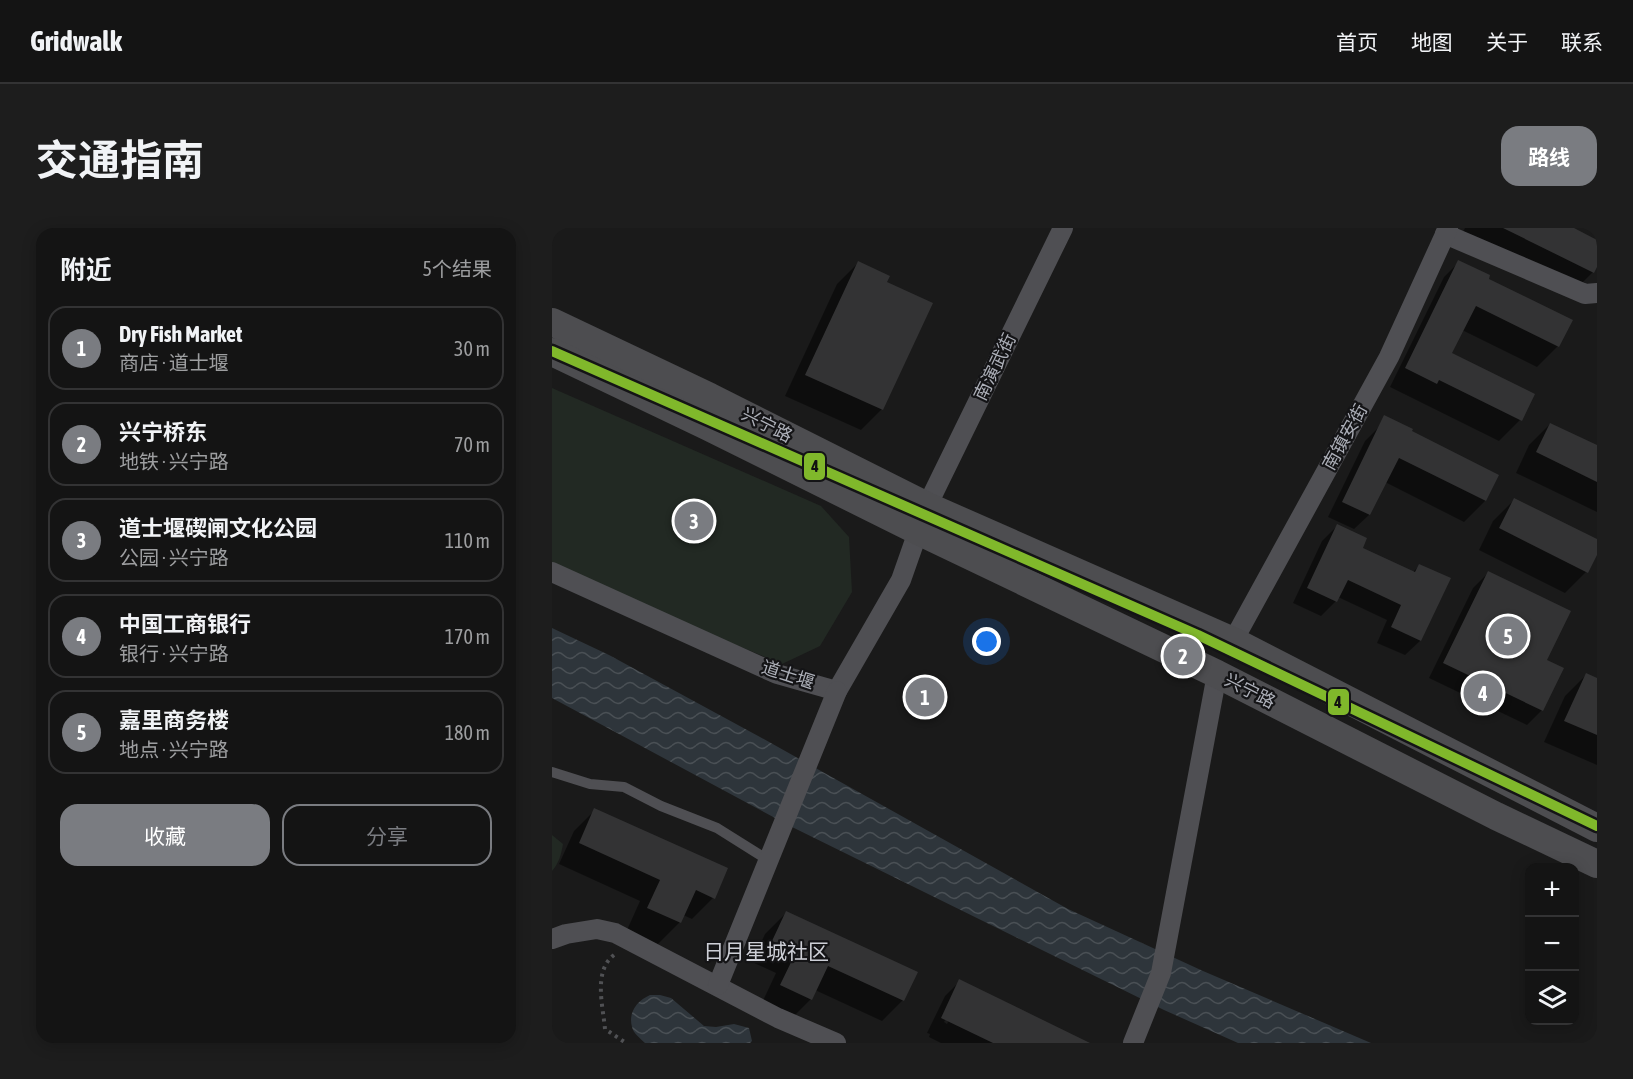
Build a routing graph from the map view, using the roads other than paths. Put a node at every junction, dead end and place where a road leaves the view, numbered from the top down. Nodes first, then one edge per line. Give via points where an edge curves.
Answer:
1 (1063, 228) edge
2 (1447, 231) edge
3 (1597, 292) edge
4 (552, 322) edge
5 (552, 352) edge
6 (923, 518) junction
7 (552, 572) edge
8 (1233, 641) junction
9 (1217, 674) junction
10 (837, 691) junction
11 (552, 772) edge
12 (1597, 828) edge
13 (768, 860) junction
14 (1597, 864) edge
15 (552, 939) edge
16 (718, 986) junction
17 (836, 1043) edge
18 (1133, 1043) edge

1 - 6 street, 南演武街
2 - 3 street via 1585,294
2 - 8 street, 南镇安街 via 1389,357
4 - 6 main road, 兴宁路 via 710,397
5 - 6 main road, 兴宁路 via 707,426
6 - 8 main road, 兴宁路
6 - 9 main road, 兴宁路
6 - 10 street, 道士堰 via 901,580
7 - 10 street, 道士堰 via 777,674
8 - 12 main road, 兴宁路
9 - 14 main road, 兴宁路
9 - 18 street via 1161,973
10 - 13 street
11 - 13 lane via 590,784 624,787 717,828
13 - 16 street
15 - 16 street via 597,929 615,933
16 - 17 street

